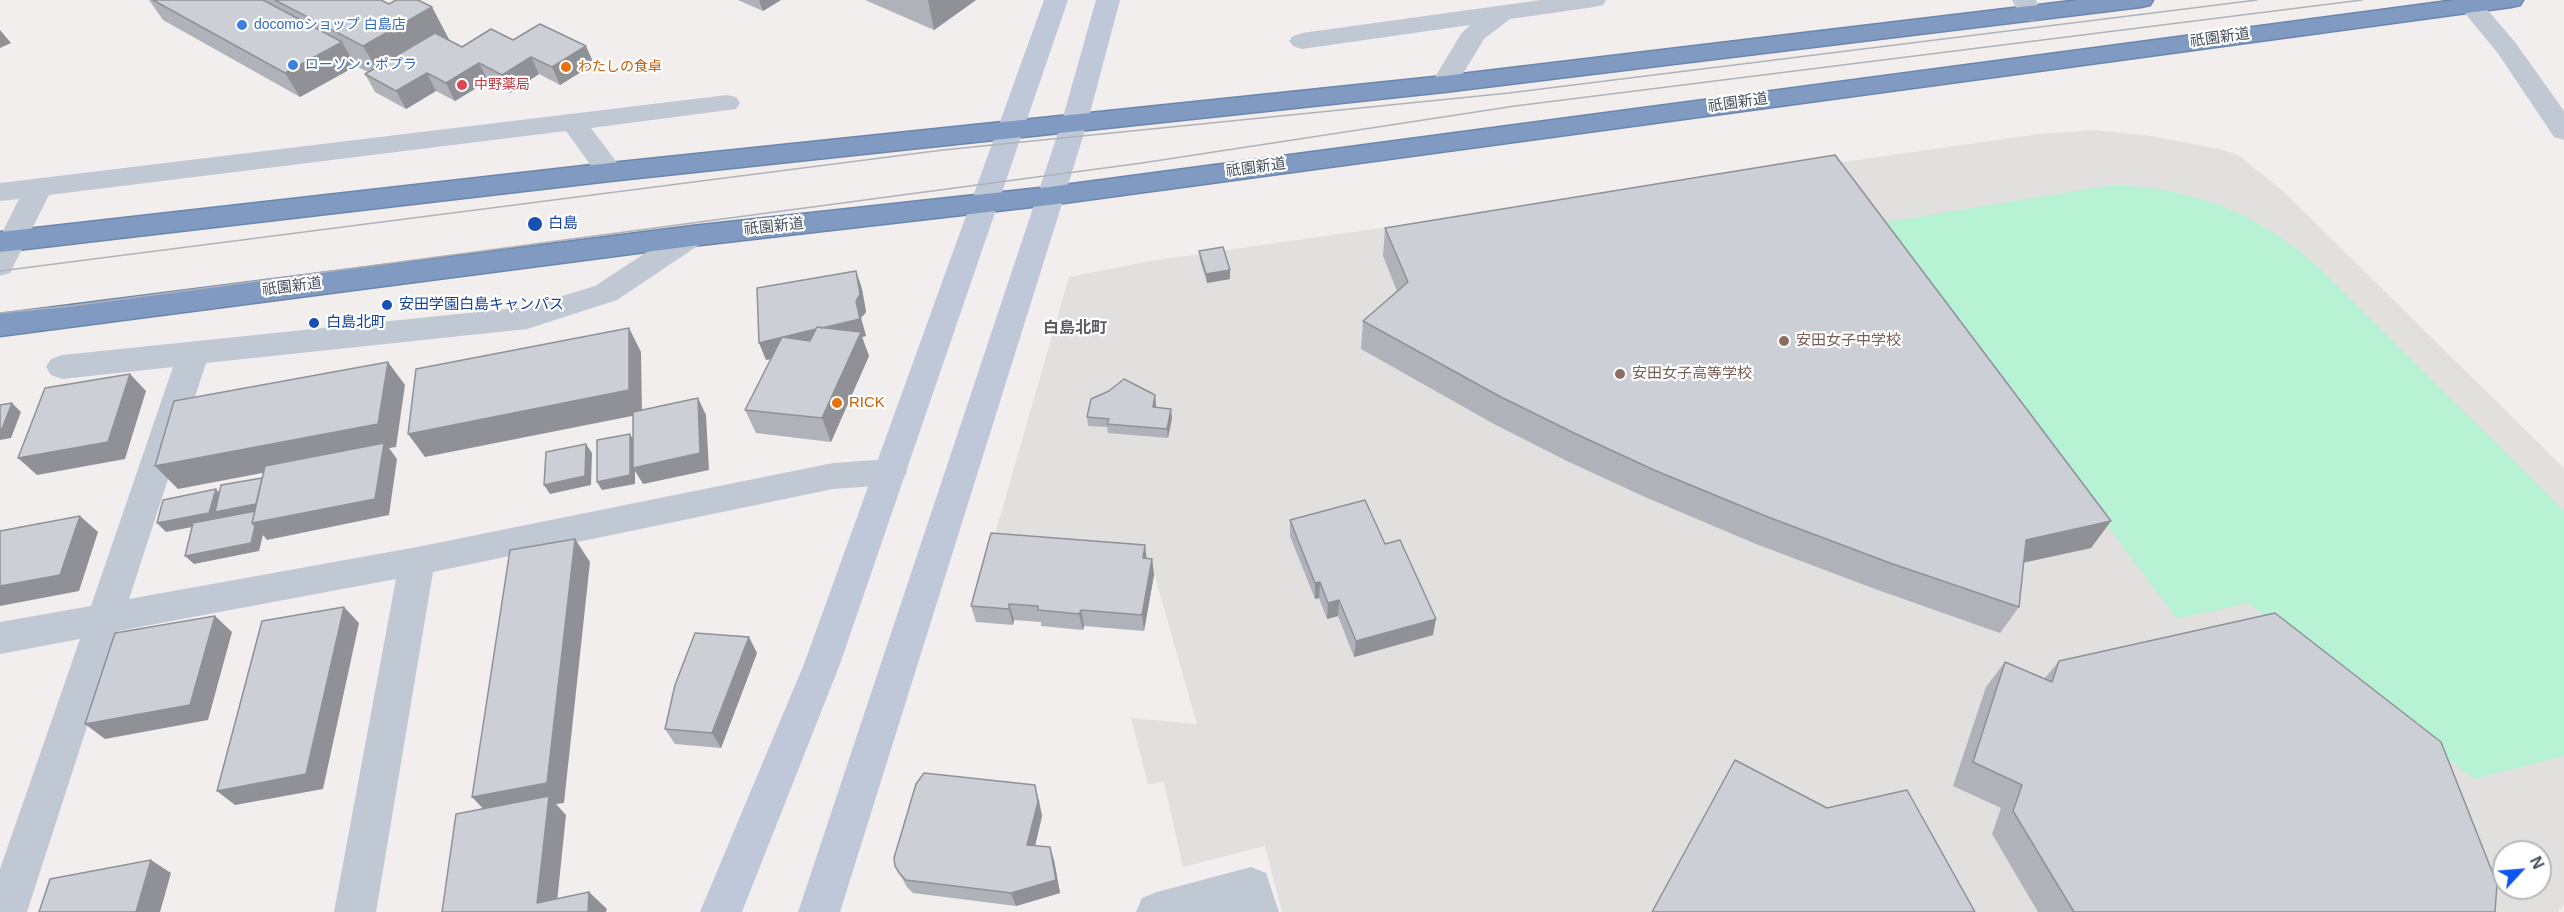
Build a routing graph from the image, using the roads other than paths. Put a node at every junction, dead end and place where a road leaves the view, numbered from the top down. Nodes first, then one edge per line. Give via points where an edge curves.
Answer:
1 (1056, 0) edge
2 (1108, 0) edge
3 (1594, 0) edge
4 (2141, 0) edge
5 (2511, 0) edge
6 (2470, 5) junction
7 (2027, 7) edge
8 (1501, 14) junction
9 (1302, 41) dead end
10 (1444, 84) junction
11 (727, 103) dead end
12 (573, 122) junction
13 (1074, 124) junction
14 (1010, 130) junction
15 (2564, 131) edge
16 (610, 172) junction
17 (38, 189) junction
18 (0, 192) edge
19 (1049, 196) junction
20 (983, 203) junction
21 (692, 236) junction
22 (4, 250) edge
23 (0, 325) edge
24 (194, 352) junction
25 (62, 367) dead end
26 (890, 472) junction
27 (417, 561) junction
28 (104, 618) junction
29 (0, 638) edge
30 (6, 912) edge
31 (355, 912) edge
32 (721, 912) edge
33 (819, 912) edge
34 (1157, 912) edge
35 (1258, 912) edge

1 - 14 street
2 - 13 street
3 - 8 street
4 - 7 highway
5 - 6 highway, 祇園新道
6 - 15 street via 2506,47
6 - 19 highway, 祇園新道
7 - 10 highway
8 - 9 street
8 - 10 street via 1474,34
10 - 13 highway
11 - 12 street
12 - 16 street
12 - 17 street
13 - 14 highway
13 - 19 street
14 - 16 highway
14 - 20 street
16 - 22 highway
17 - 18 street
17 - 22 street
19 - 20 highway, 祇園新道
19 - 33 street
20 - 21 highway, 祇園新道
20 - 26 street
21 - 23 highway, 祇園新道
21 - 24 street via 606,293 527,318
24 - 25 street
24 - 28 street
26 - 27 street via 833,476
26 - 32 street via 822,664
27 - 28 street
27 - 31 street
28 - 29 street
28 - 30 street
34 - 35 street via 1251,887

